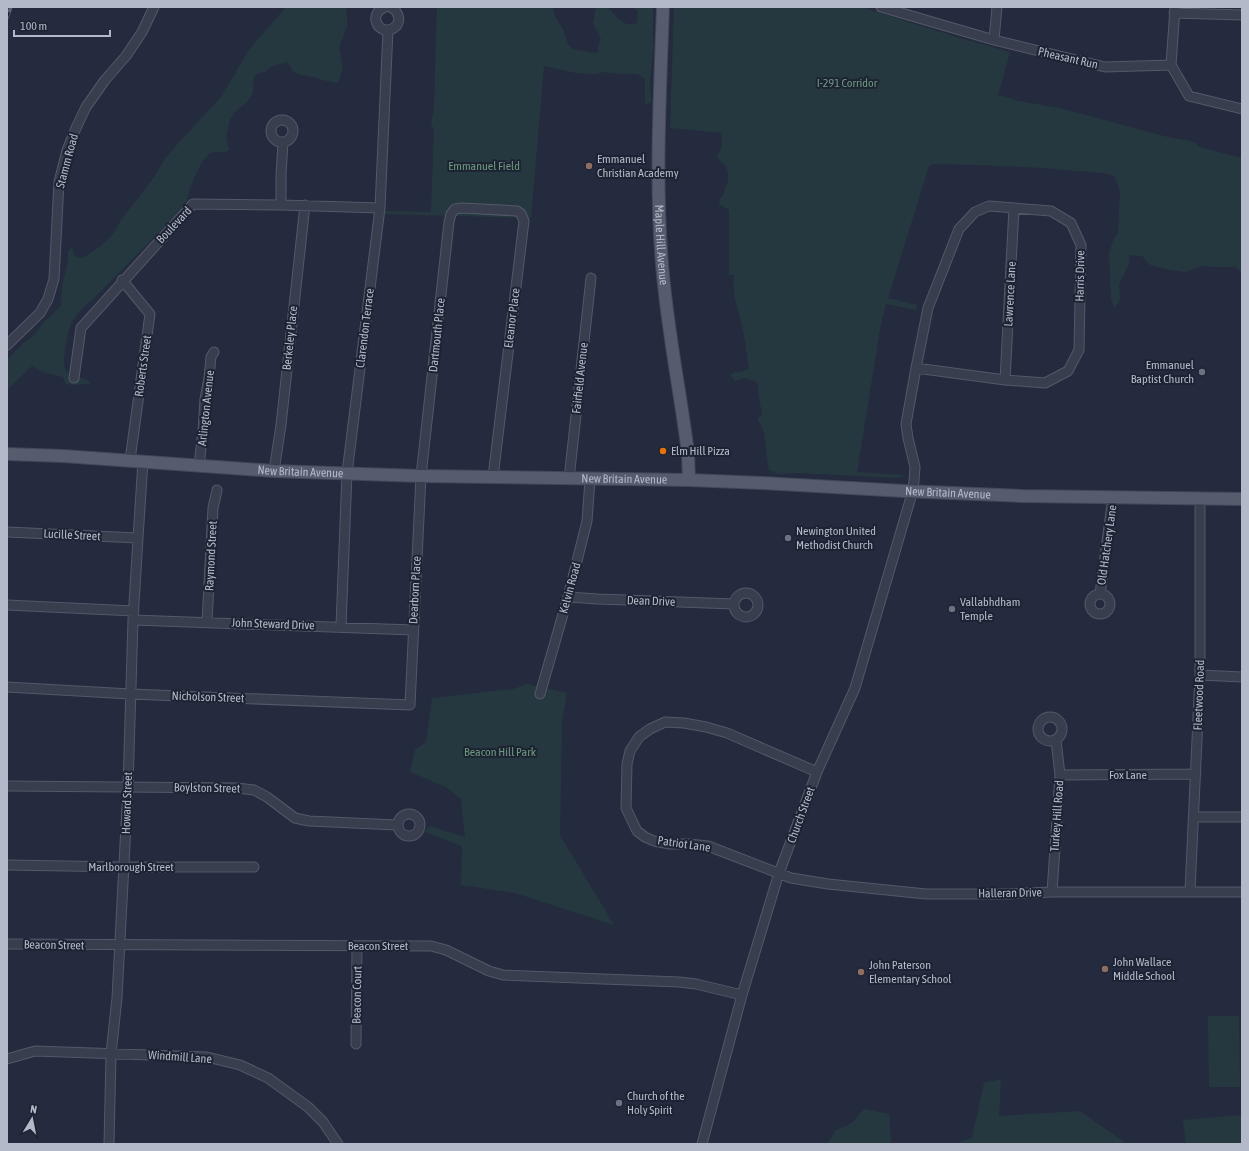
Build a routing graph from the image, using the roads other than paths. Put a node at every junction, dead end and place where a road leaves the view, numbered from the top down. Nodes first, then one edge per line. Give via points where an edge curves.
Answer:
1 (154, 7) edge
2 (384, 7) edge
3 (390, 7) edge
4 (663, 7) edge
5 (881, 7) edge
6 (911, 7) edge
7 (997, 7) edge
8 (1174, 10) edge
9 (1242, 15) edge
10 (911, 17) junction
11 (388, 30) junction
12 (994, 40) junction
13 (1171, 65) junction
14 (1242, 109) edge
15 (283, 142) dead end
16 (282, 205) junction
17 (305, 205) junction
18 (380, 208) junction
19 (468, 208) joint
20 (1014, 208) junction
21 (591, 278) dead end
22 (122, 280) junction
23 (7, 345) edge
24 (214, 352) dead end
25 (916, 368) junction
26 (74, 378) dead end
27 (1005, 380) junction
28 (7, 454) edge
29 (130, 460) junction
30 (143, 461) junction
31 (199, 465) junction
32 (274, 471) junction
33 (347, 473) junction
34 (421, 476) junction
35 (493, 477) junction
36 (569, 479) junction
37 (590, 480) junction
38 (689, 480) junction
39 (217, 490) dead end
40 (913, 492) junction
41 (1113, 497) junction
42 (1200, 498) junction
43 (1242, 499) edge
44 (7, 532) edge
45 (138, 538) junction
46 (1100, 594) dead end
47 (568, 597) junction
48 (734, 604) dead end
49 (7, 605) edge
50 (134, 615) junction
51 (207, 622) junction
52 (341, 626) junction
53 (413, 630) junction
54 (1200, 675) junction
55 (1242, 677) edge
56 (7, 687) edge
57 (130, 694) junction
58 (540, 694) dead end
59 (410, 705) joint
60 (1056, 740) dead end
61 (817, 772) junction
62 (1196, 774) junction
63 (1060, 775) junction
64 (7, 786) edge
65 (128, 787) junction
66 (1194, 817) junction
67 (1242, 817) edge
68 (397, 825) dead end
69 (7, 865) edge
70 (124, 867) junction
71 (254, 867) dead end
72 (780, 873) junction
73 (1052, 892) junction
74 (1190, 892) junction
75 (1242, 892) edge
76 (7, 944) edge
77 (120, 945) junction
78 (357, 946) junction
79 (742, 995) junction
80 (356, 1044) dead end
81 (111, 1054) junction
82 (7, 1059) edge
83 (108, 1144) edge
84 (338, 1144) edge
85 (702, 1144) edge

1 - 23 street, Stamm Road via 126,56 86,106 76,128 59,182 54,278 48,299 40,314
2 - 11 street via 376,14 376,22 380,28
3 - 11 street via 398,13 399,21 395,27
4 - 38 main road, Maple Hill Avenue via 659,117 660,239 664,290 688,454
5 - 10 street, Pheasant Run
6 - 10 street
7 - 12 street
8 - 9 street
8 - 13 street
10 - 12 street, Pheasant Run
11 - 18 street, Clarendon Terrace
12 - 13 street, Pheasant Run via 1105,67
13 - 14 street via 1189,96
15 - 16 street
16 - 17 street, Boulevard
16 - 22 street, Boulevard via 193,204
17 - 18 street, Boulevard
17 - 32 street, Berkeley Place
18 - 33 street, Clarendon Terrace
19 - 34 street, Dartmouth Place via 455,209 449,222
19 - 35 street, Eleanor Place via 517,211 522,214 524,221
20 - 25 street, Harris Drive via 989,206 975,212 959,229 928,308
20 - 27 street, Lawrence Lane
20 - 27 street, Harris Drive via 1051,211 1071,223 1081,245 1079,350 1068,371 1045,383
21 - 36 street, Fairfield Avenue
22 - 26 street, Boulevard via 81,328
22 - 29 street, Roberts Street via 150,314
24 - 31 street, Arlington Avenue via 205,399
25 - 27 street, Harris Drive
25 - 40 street, Harris Drive via 906,424 915,467
28 - 29 main road, New Britain Avenue
29 - 30 main road, New Britain Avenue
30 - 31 main road, New Britain Avenue
30 - 45 street, Howard Street
31 - 32 main road, New Britain Avenue
32 - 33 main road, New Britain Avenue
33 - 34 main road, New Britain Avenue
33 - 52 street, Clarendon Terrace
34 - 35 main road, New Britain Avenue
34 - 53 street, Dearborn Place
35 - 36 main road, New Britain Avenue
36 - 37 main road, New Britain Avenue
37 - 38 main road, New Britain Avenue
37 - 47 street, Kelvin Road via 587,521
38 - 40 main road, New Britain Avenue
39 - 51 street, Raymond Street via 213,508
40 - 41 main road, New Britain Avenue
40 - 61 street, Church Street via 855,688
41 - 42 main road, New Britain Avenue
41 - 46 street, Old Hatchery Lane
42 - 43 main road, New Britain Avenue
42 - 54 street, Fleetwood Road
44 - 45 street, Lucille Street
45 - 50 street, Howard Street
47 - 48 street, Dean Drive
47 - 58 street, Kelvin Road
49 - 50 street, John Steward Drive
50 - 51 street, John Steward Drive
50 - 57 street, Howard Street
51 - 52 street, John Steward Drive
52 - 53 street, John Steward Drive
53 - 59 street, Dearborn Place
54 - 55 street
54 - 62 street, Fleetwood Road
56 - 57 street, Nicholson Street
57 - 59 street, Nicholson Street
57 - 65 street, Howard Street
60 - 63 street, Turkey Hill Road
61 - 72 street, Church Street
61 - 72 street, Patriot Lane via 727,733 684,723 665,722 650,729 639,737 630,751 627,764 626,808 637,831 654,841 708,846
62 - 63 street, Fox Lane
62 - 66 street, Fleetwood Road
63 - 73 street, Turkey Hill Road
64 - 65 street, Boylston Street
65 - 68 street, Boylston Street via 254,790 295,818 309,821
65 - 70 street, Howard Street
66 - 67 street
66 - 74 street, Fleetwood Road
69 - 70 street, Marlborough Street
70 - 71 street, Marlborough Street
70 - 77 street, Howard Street
72 - 73 street, Halleran Drive via 791,878 828,884 926,894
72 - 79 street, Church Street
73 - 74 street, Halleran Drive
74 - 75 street, Halleran Drive
76 - 77 street, Beacon Street
77 - 78 street, Beacon Street
77 - 81 street, Howard Street
78 - 79 street, Beacon Street via 431,946 503,975 679,982
78 - 80 street, Beacon Court
79 - 85 street, Church Street
81 - 82 street, Windmill Lane via 35,1051
81 - 83 street, Howard Street
81 - 84 street, Windmill Lane via 207,1057 240,1065 268,1078 308,1107 323,1122

